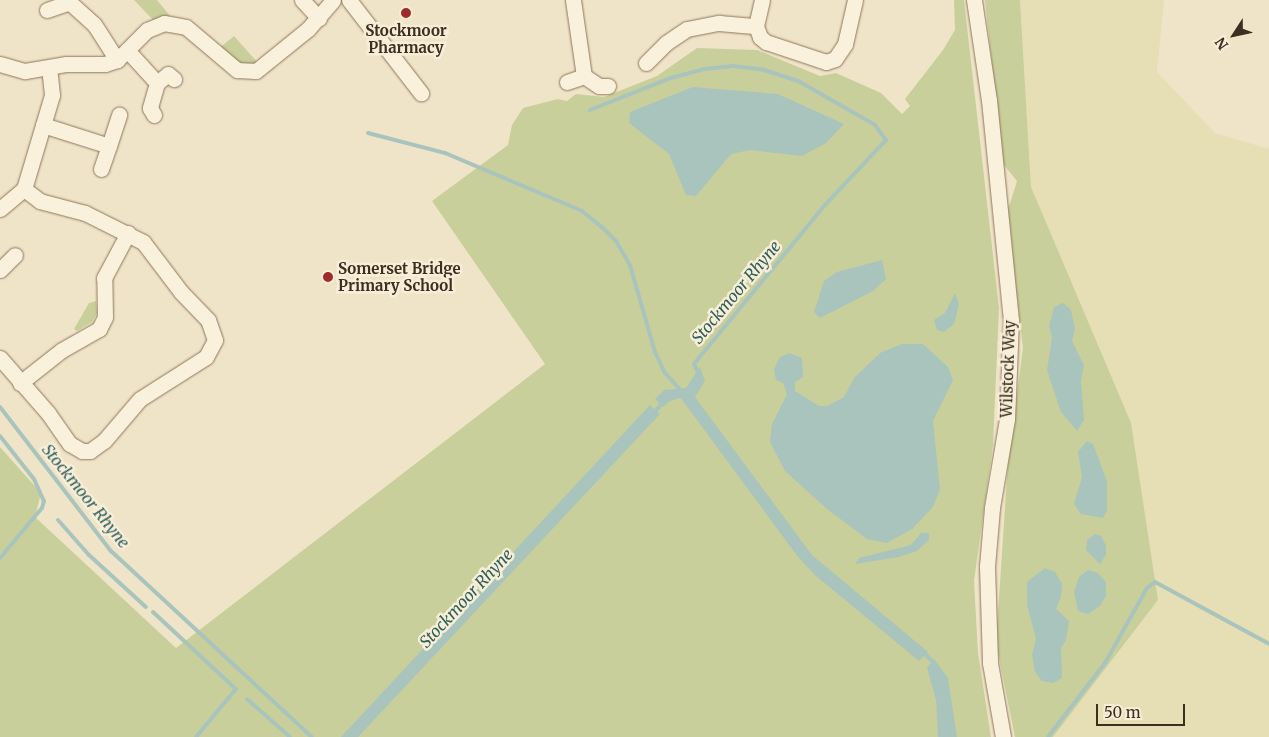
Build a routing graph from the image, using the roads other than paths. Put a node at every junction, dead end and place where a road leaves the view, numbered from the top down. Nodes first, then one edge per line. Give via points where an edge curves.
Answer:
1 (302, 0) edge
2 (333, 0) edge
3 (349, 0) edge
4 (573, 0) edge
5 (762, 0) edge
6 (855, 0) edge
7 (974, 0) edge
8 (67, 2) edge
9 (47, 10) dead end
10 (319, 18) junction
11 (756, 26) junction
12 (122, 55) junction
13 (646, 62) dead end
14 (0, 64) edge
15 (49, 68) junction
16 (584, 76) junction
17 (174, 79) dead end
18 (567, 82) dead end
19 (157, 83) junction
20 (608, 86) dead end
21 (421, 93) dead end
22 (119, 115) dead end
23 (154, 115) dead end
24 (43, 125) junction
25 (109, 146) junction
26 (101, 169) dead end
27 (24, 189) junction
28 (0, 208) edge
29 (128, 234) junction
30 (15, 256) dead end
31 (0, 270) edge
32 (0, 358) edge
33 (20, 383) junction
34 (1003, 737) edge

1 - 10 street
2 - 10 street
3 - 21 street
4 - 16 street
5 - 11 street
6 - 11 street via 845,44 835,59 826,62 766,42
7 - 34 street, Wilstock Way via 989,100 1011,320 1007,419 992,508 987,566 990,663
8 - 9 street
8 - 12 street via 90,19
10 - 12 street via 256,71 231,67 192,31 176,23 154,25
11 - 13 street via 719,23 687,29
12 - 15 street via 105,64 66,64
12 - 19 street
14 - 15 street via 25,71
15 - 24 street via 52,95
16 - 18 street
16 - 20 street via 599,86
17 - 19 street via 168,74
19 - 23 street via 150,108
22 - 25 street
24 - 25 street
24 - 27 street
25 - 26 street
27 - 28 street
27 - 29 street via 40,201 85,213
29 - 33 street via 104,278 105,317 99,329 62,350
29 - 33 street via 150,249 170,280 208,320 214,333 213,349 188,370 140,399 104,441 90,451 82,451 70,444 48,413
30 - 31 street
32 - 33 street

